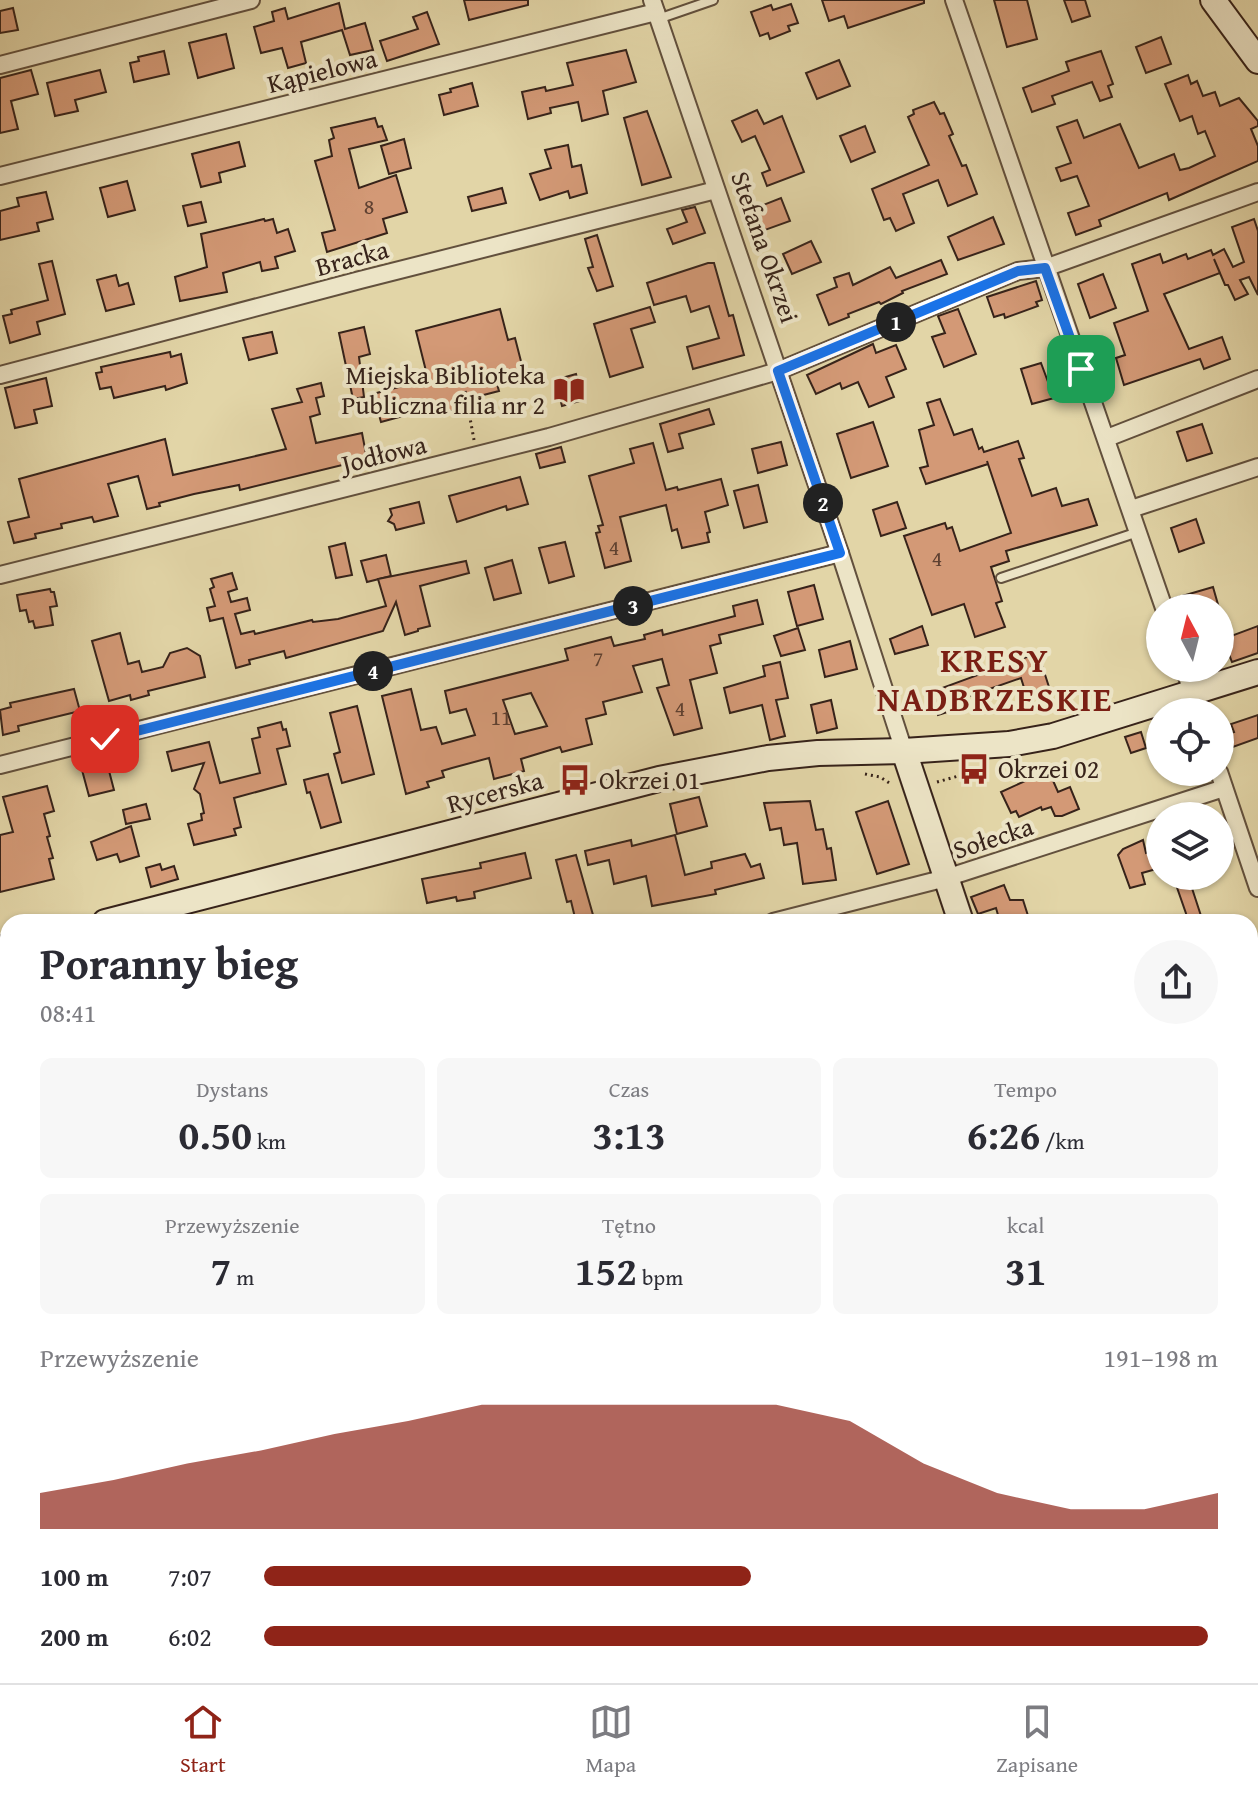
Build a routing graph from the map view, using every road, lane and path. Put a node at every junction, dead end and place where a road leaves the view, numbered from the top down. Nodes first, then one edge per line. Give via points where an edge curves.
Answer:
1 (251, 0) edge
2 (713, 0) edge
3 (954, 0) edge
4 (1213, 0) edge
5 (655, 10) edge
6 (1258, 61) edge
7 (0, 65) edge
8 (0, 176) edge
9 (716, 190) junction
10 (1258, 192) edge
11 (1045, 268) junction
12 (778, 371) junction
13 (0, 375) edge
14 (1258, 379) edge
15 (464, 385) dead end
16 (1107, 438) junction
17 (475, 446) dead end
18 (1258, 467) edge
19 (1131, 509) junction
20 (1139, 532) junction
21 (840, 553) junction
22 (0, 575) edge
23 (1001, 578) dead end
24 (1159, 594) edge
25 (1258, 672) edge
26 (1206, 698) edge
27 (1146, 715) edge
28 (904, 751) junction
29 (0, 765) edge
30 (854, 774) dead end
31 (893, 785) dead end
32 (1204, 786) edge
33 (1223, 786) edge
34 (946, 878) junction
35 (1258, 888) edge
36 (136, 914) edge
37 (804, 914) edge
38 (958, 914) edge

1 - 7 street
2 - 5 lane
3 - 11 street
4 - 6 street
5 - 8 street, Kąpielowa
5 - 9 street, Stefana Okrzei
9 - 12 street, Stefana Okrzei
9 - 13 street, Bracka
10 - 11 street, Jodłowa
11 - 12 street, Jodłowa via 1018,271
11 - 16 street
12 - 21 street, Stefana Okrzei
12 - 22 street, Jodłowa via 549,437
14 - 16 street
15 - 17 path
16 - 19 street
18 - 19 street
19 - 20 street
20 - 23 lane
20 - 24 street
21 - 28 street, Stefana Okrzei
21 - 29 street
25 - 26 street, Rycerska
27 - 28 street, Rycerska via 1009,744
28 - 34 street, Stefana Okrzei
28 - 36 street, Rycerska via 768,758 659,779
30 - 31 path via 880,777
32 - 34 street, Sołecka
33 - 35 street
34 - 37 street, Sołecka
34 - 38 street, Stefana Okrzei

